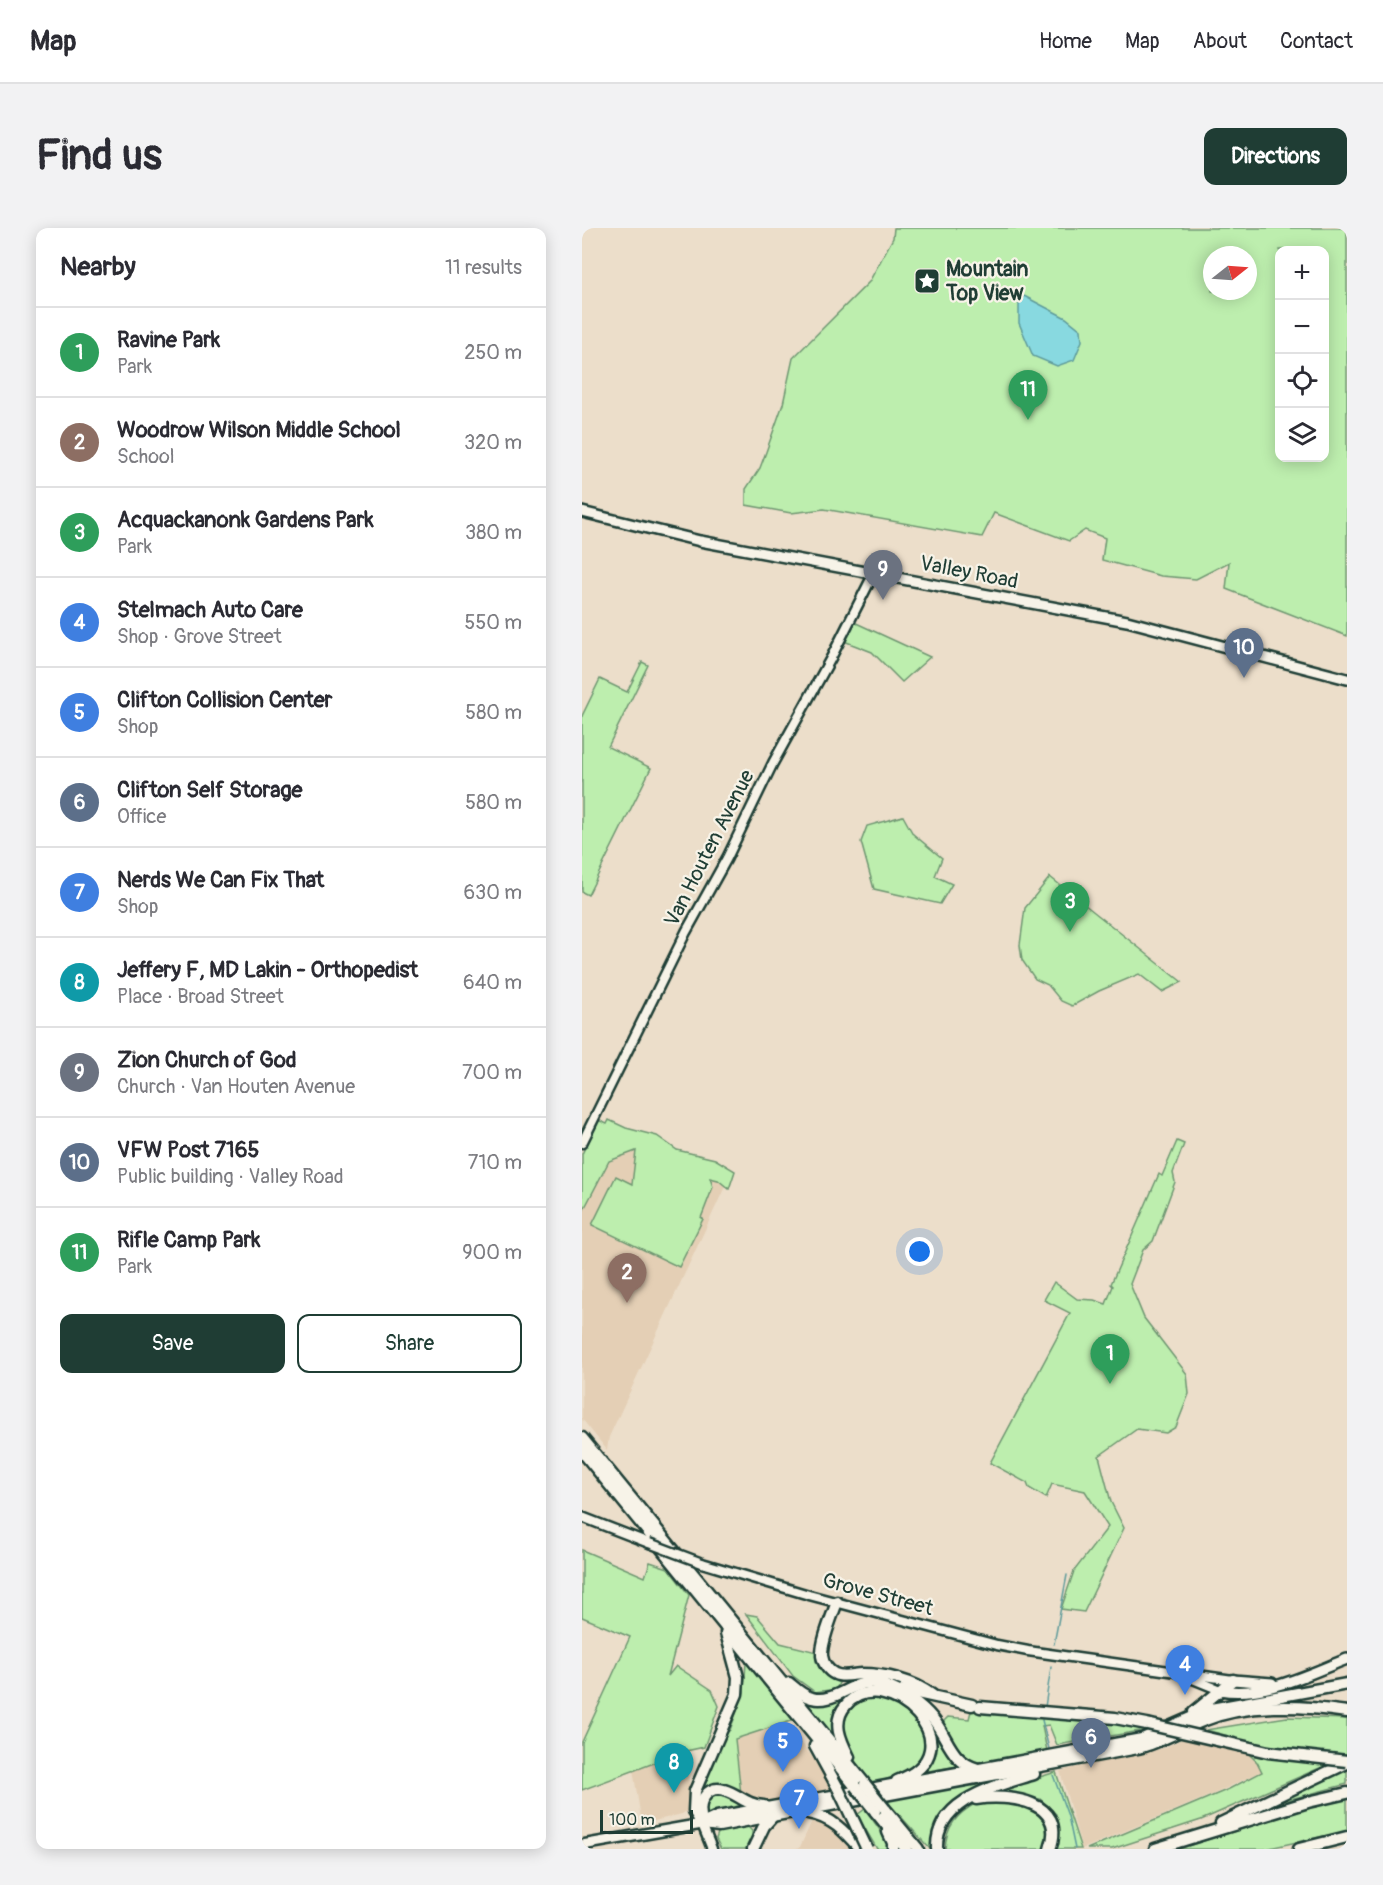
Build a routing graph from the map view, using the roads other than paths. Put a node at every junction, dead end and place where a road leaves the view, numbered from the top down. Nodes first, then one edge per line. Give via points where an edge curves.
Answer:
1 (582, 512) edge
2 (874, 573) junction
3 (1347, 679) edge
4 (582, 1143) edge
5 (582, 1438) edge
6 (582, 1451) edge
7 (582, 1517) edge
8 (837, 1602) junction
9 (721, 1622) junction
10 (763, 1658) junction
11 (1347, 1659) edge
12 (1174, 1672) junction
13 (1233, 1680) junction
14 (1280, 1683) junction
15 (881, 1684) junction
16 (1347, 1684) edge
17 (1220, 1690) junction
18 (779, 1694) junction
19 (933, 1695) junction
20 (1347, 1703) edge
21 (1312, 1707) junction
22 (1347, 1712) edge
23 (1179, 1723) junction
24 (1069, 1762) junction
25 (1347, 1762) edge
26 (981, 1770) junction
27 (857, 1774) junction
28 (864, 1787) junction
29 (1347, 1793) edge
30 (967, 1801) junction
31 (850, 1803) junction
32 (795, 1808) junction
33 (880, 1813) junction
34 (772, 1817) junction
35 (740, 1822) junction
36 (702, 1824) junction
37 (842, 1829) junction
38 (1188, 1838) junction
39 (1347, 1838) edge
40 (582, 1845) edge
41 (712, 1849) edge
42 (750, 1849) edge
43 (860, 1849) edge
44 (867, 1849) edge
45 (893, 1849) edge
46 (906, 1849) edge
47 (918, 1849) edge
48 (937, 1849) edge
49 (1050, 1849) edge
50 (1155, 1849) edge
51 (1299, 1849) edge

1 - 2 main road, Valley Road via 700,541
2 - 3 main road, Valley Road via 1127,621
2 - 4 street, Van Houten Avenue via 686,932
5 - 10 highway
6 - 9 highway
7 - 8 street, Grove Street, bridge via 702,1563
8 - 12 street, Grove Street via 1017,1649
8 - 19 highway via 822,1653 830,1671 842,1676 893,1678
9 - 18 highway
9 - 36 highway via 735,1659 737,1694 695,1791 694,1811
10 - 15 highway via 789,1683 816,1699 830,1698 862,1683
10 - 27 highway
11 - 14 main road
12 - 13 street, Grove Street
12 - 17 street, Grove Street
13 - 14 main road
13 - 17 highway
14 - 17 main road via 1248,1691
15 - 19 highway
15 - 26 highway via 922,1707 959,1760
16 - 23 highway via 1234,1704
17 - 23 highway
18 - 28 highway
18 - 44 highway, bridge via 817,1749
19 - 25 highway, bridge via 976,1706 1115,1718 1268,1752
20 - 21 highway
21 - 22 highway
21 - 24 highway via 1237,1712 1202,1721 1157,1743
23 - 26 highway via 1142,1739
24 - 30 highway
24 - 31 highway
25 - 38 highway
26 - 28 highway
27 - 28 highway
27 - 28 highway via 838,1733 843,1708 856,1697 870,1693 908,1705 930,1734 928,1755 917,1770 902,1779
28 - 32 highway
28 - 33 highway, bridge
29 - 38 highway
30 - 48 highway via 942,1824
30 - 49 highway via 1002,1798 1035,1804 1051,1824
31 - 32 highway
31 - 37 highway via 838,1816
32 - 34 highway
32 - 36 highway via 717,1817
32 - 36 highway via 753,1805 714,1790 701,1803
32 - 37 highway via 820,1815
33 - 45 highway
33 - 46 highway
33 - 47 highway
34 - 35 highway
34 - 42 highway
35 - 36 highway
35 - 42 highway via 753,1831
36 - 40 main road
36 - 41 street
37 - 43 highway
38 - 50 highway
39 - 51 highway

